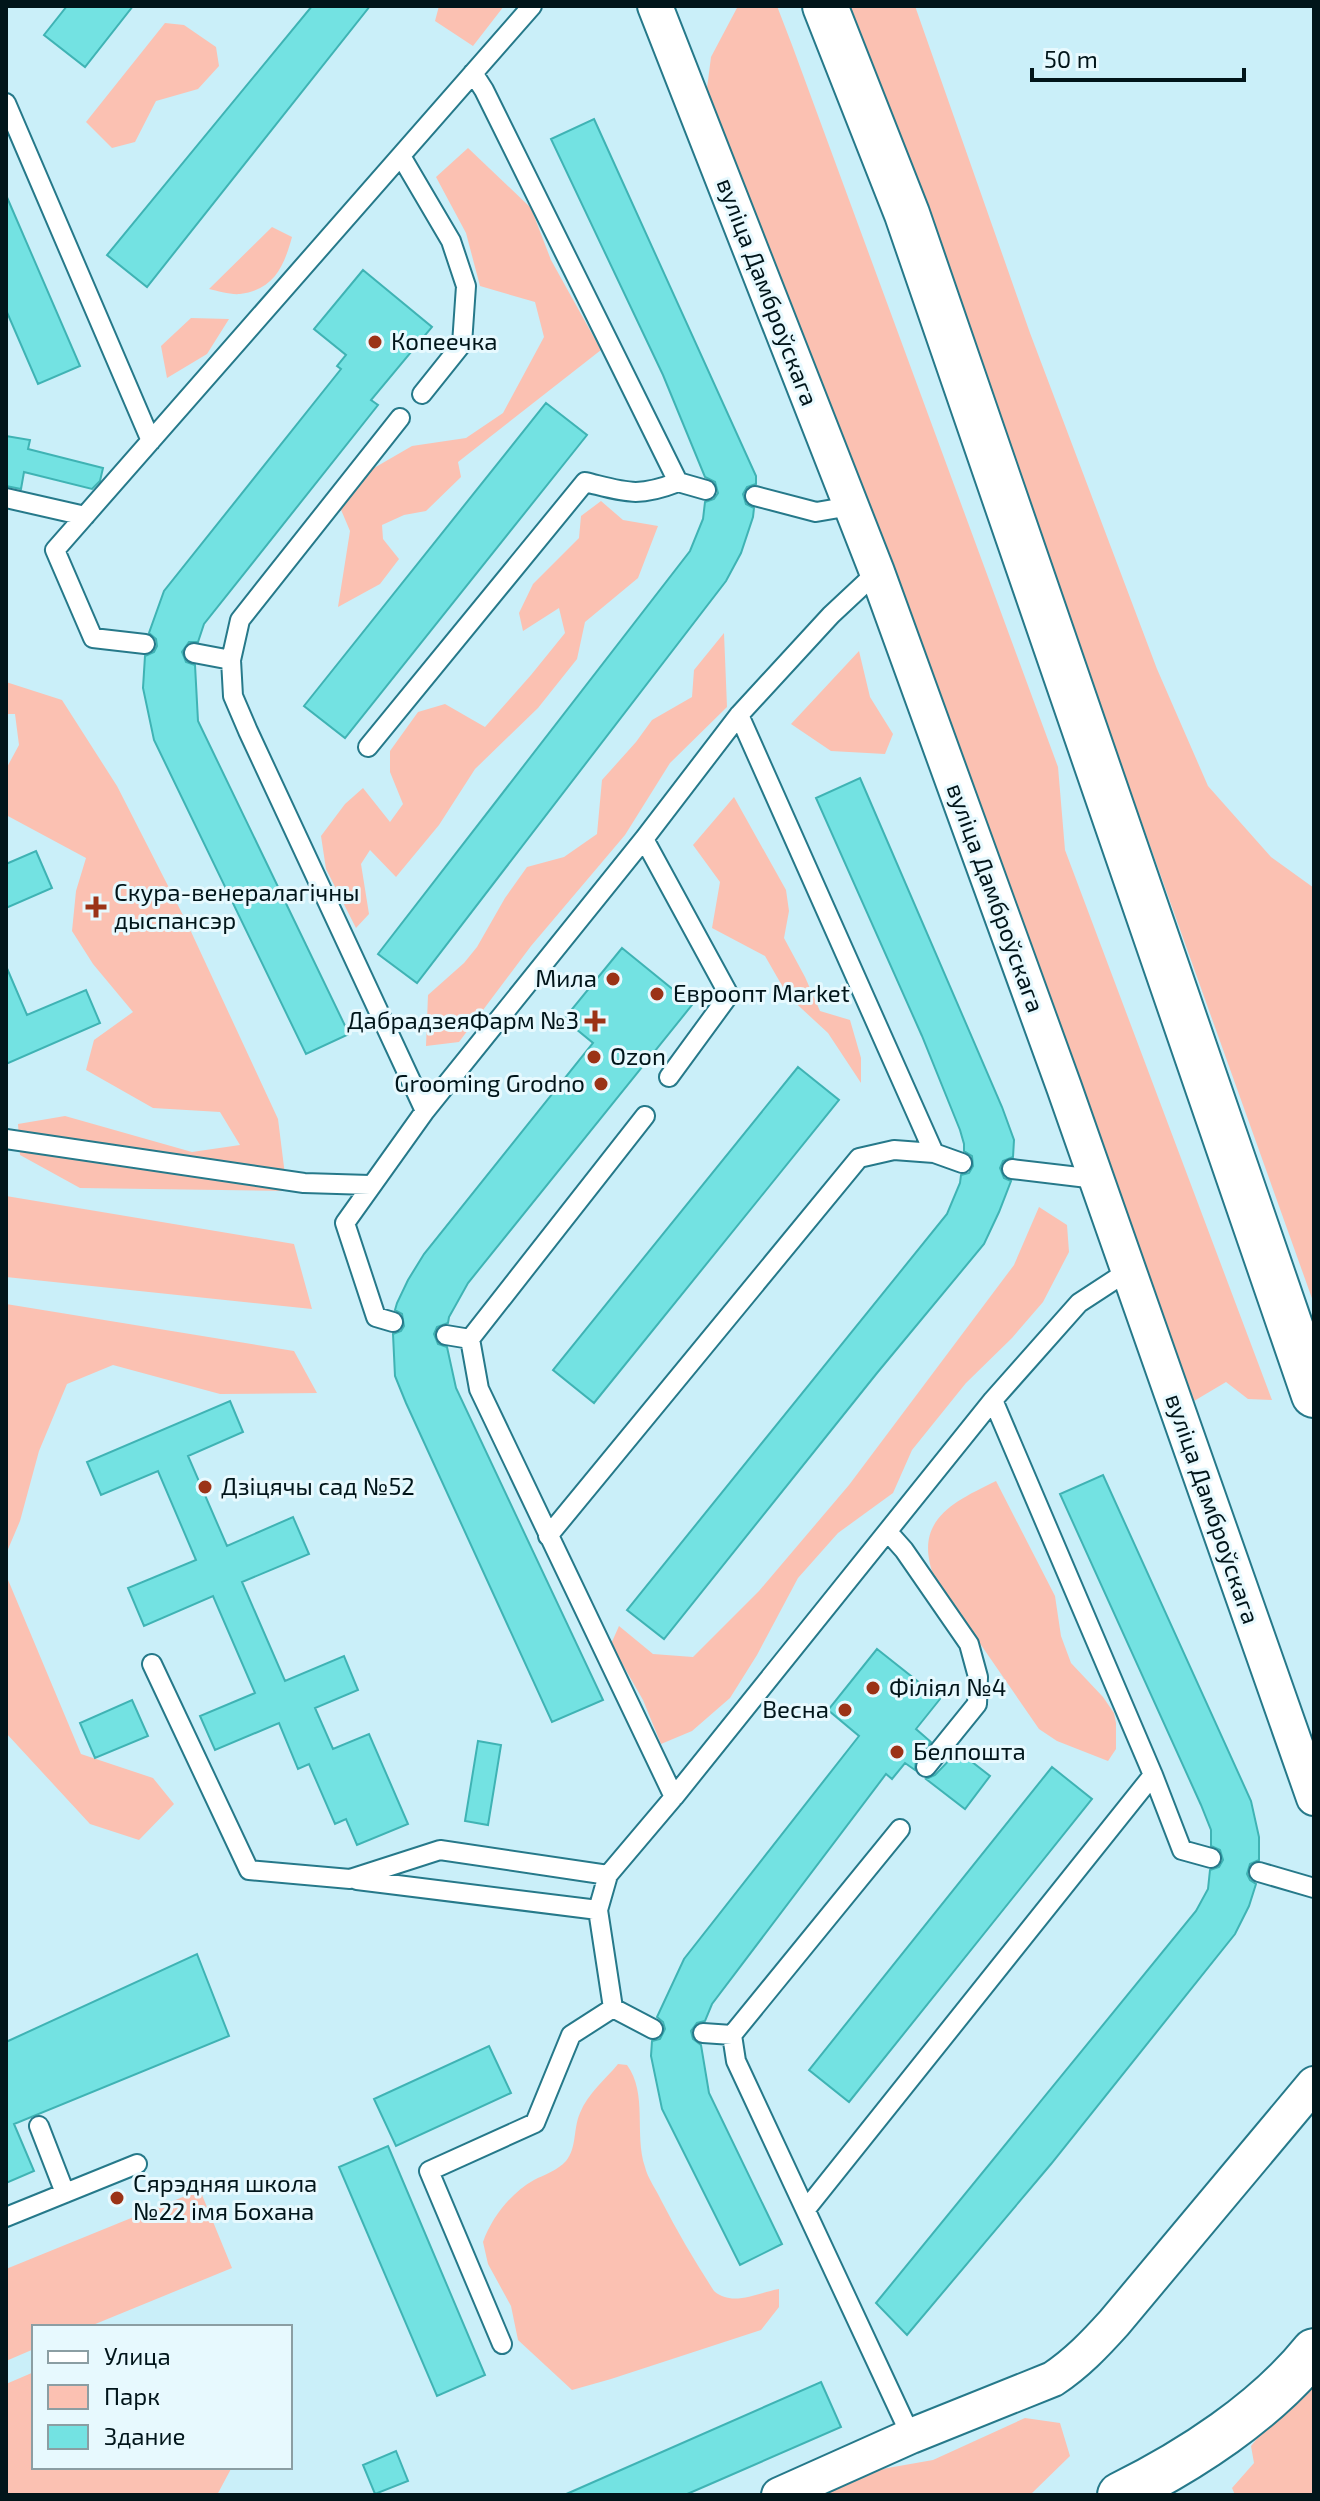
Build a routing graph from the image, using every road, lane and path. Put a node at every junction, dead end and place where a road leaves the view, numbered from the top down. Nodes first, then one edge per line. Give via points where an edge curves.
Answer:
1 (532, 6) edge
2 (655, 6) edge
3 (825, 6) edge
4 (473, 73) junction
5 (6, 103) edge
6 (401, 156) junction
7 (422, 394) dead end
8 (400, 418) dead end
9 (151, 441) junction
10 (678, 482) junction
11 (706, 490) dead end
12 (755, 496) dead end
13 (6, 498) edge
14 (851, 506) junction
15 (85, 516) junction
16 (877, 572) junction
17 (145, 644) dead end
18 (194, 653) dead end
19 (231, 660) junction
20 (739, 715) junction
21 (368, 747) dead end
22 (644, 839) junction
23 (669, 1077) dead end
24 (425, 1111) junction
25 (645, 1116) dead end
26 (6, 1139) edge
27 (934, 1153) junction
28 (962, 1163) dead end
29 (1012, 1169) dead end
30 (1096, 1179) junction
31 (370, 1185) junction
32 (1128, 1271) junction
33 (393, 1322) dead end
34 (446, 1335) dead end
35 (470, 1339) junction
36 (1314, 1395) edge
37 (993, 1400) junction
38 (888, 1532) junction
39 (548, 1536) junction
40 (152, 1664) dead end
41 (926, 1767) dead end
42 (1153, 1775) junction
43 (674, 1797) junction
44 (1314, 1798) edge
45 (900, 1829) dead end
46 (1211, 1858) dead end
47 (1259, 1872) dead end
48 (608, 1875) junction
49 (350, 1879) junction
50 (1314, 1888) edge
51 (598, 1910) junction
52 (613, 2008) junction
53 (653, 2029) dead end
54 (703, 2033) dead end
55 (732, 2035) junction
56 (1314, 2084) edge
57 (39, 2126) dead end
58 (137, 2164) dead end
59 (65, 2193) junction
60 (807, 2208) junction
61 (6, 2217) edge
62 (502, 2344) dead end
63 (1314, 2351) edge
64 (911, 2436) junction
65 (779, 2495) edge
66 (1120, 2495) edge

1 - 4 lane
2 - 14 street, вуліца Дамброўскага
3 - 36 main road via 907,214
4 - 6 lane
4 - 10 lane
5 - 9 lane
6 - 7 lane via 451,241 466,286 462,344
6 - 9 lane
8 - 19 lane via 240,620
9 - 15 lane
10 - 11 lane
10 - 21 lane via 634,494 585,482
12 - 14 lane via 816,512
13 - 15 lane
14 - 16 street, вуліца Дамброўскага
15 - 17 lane via 55,550 93,638
16 - 20 lane
16 - 30 street, вуліца Дамброўскага
18 - 19 lane
19 - 24 lane via 233,696 248,731
20 - 22 lane
20 - 27 lane
22 - 23 lane via 729,995
22 - 24 lane
24 - 31 lane
25 - 35 lane
26 - 31 lane via 304,1183
27 - 28 lane
27 - 39 lane via 894,1150 859,1158
29 - 30 lane
30 - 32 street, вуліца Дамброўскага
31 - 33 lane via 345,1223 376,1317
32 - 37 lane via 1079,1303
32 - 44 street, вуліца Дамброўскага
34 - 35 lane
35 - 39 lane via 479,1389
37 - 38 lane
37 - 42 lane
38 - 41 lane via 969,1644 978,1677 977,1704
38 - 43 lane
39 - 43 lane
40 - 49 lane via 249,1870
42 - 46 lane via 1182,1850
42 - 60 lane
43 - 48 lane
45 - 55 lane
47 - 50 lane
48 - 49 lane via 440,1850
48 - 51 lane
49 - 51 lane
51 - 52 lane
52 - 53 lane
52 - 62 lane via 571,2035 535,2123 429,2171
54 - 55 lane
55 - 60 lane via 736,2061
56 - 64 street via 1114,2323 1070,2368
57 - 59 lane
58 - 59 lane
59 - 61 lane
60 - 64 lane
63 - 66 main road via 1257,2407 1204,2448
64 - 65 street

